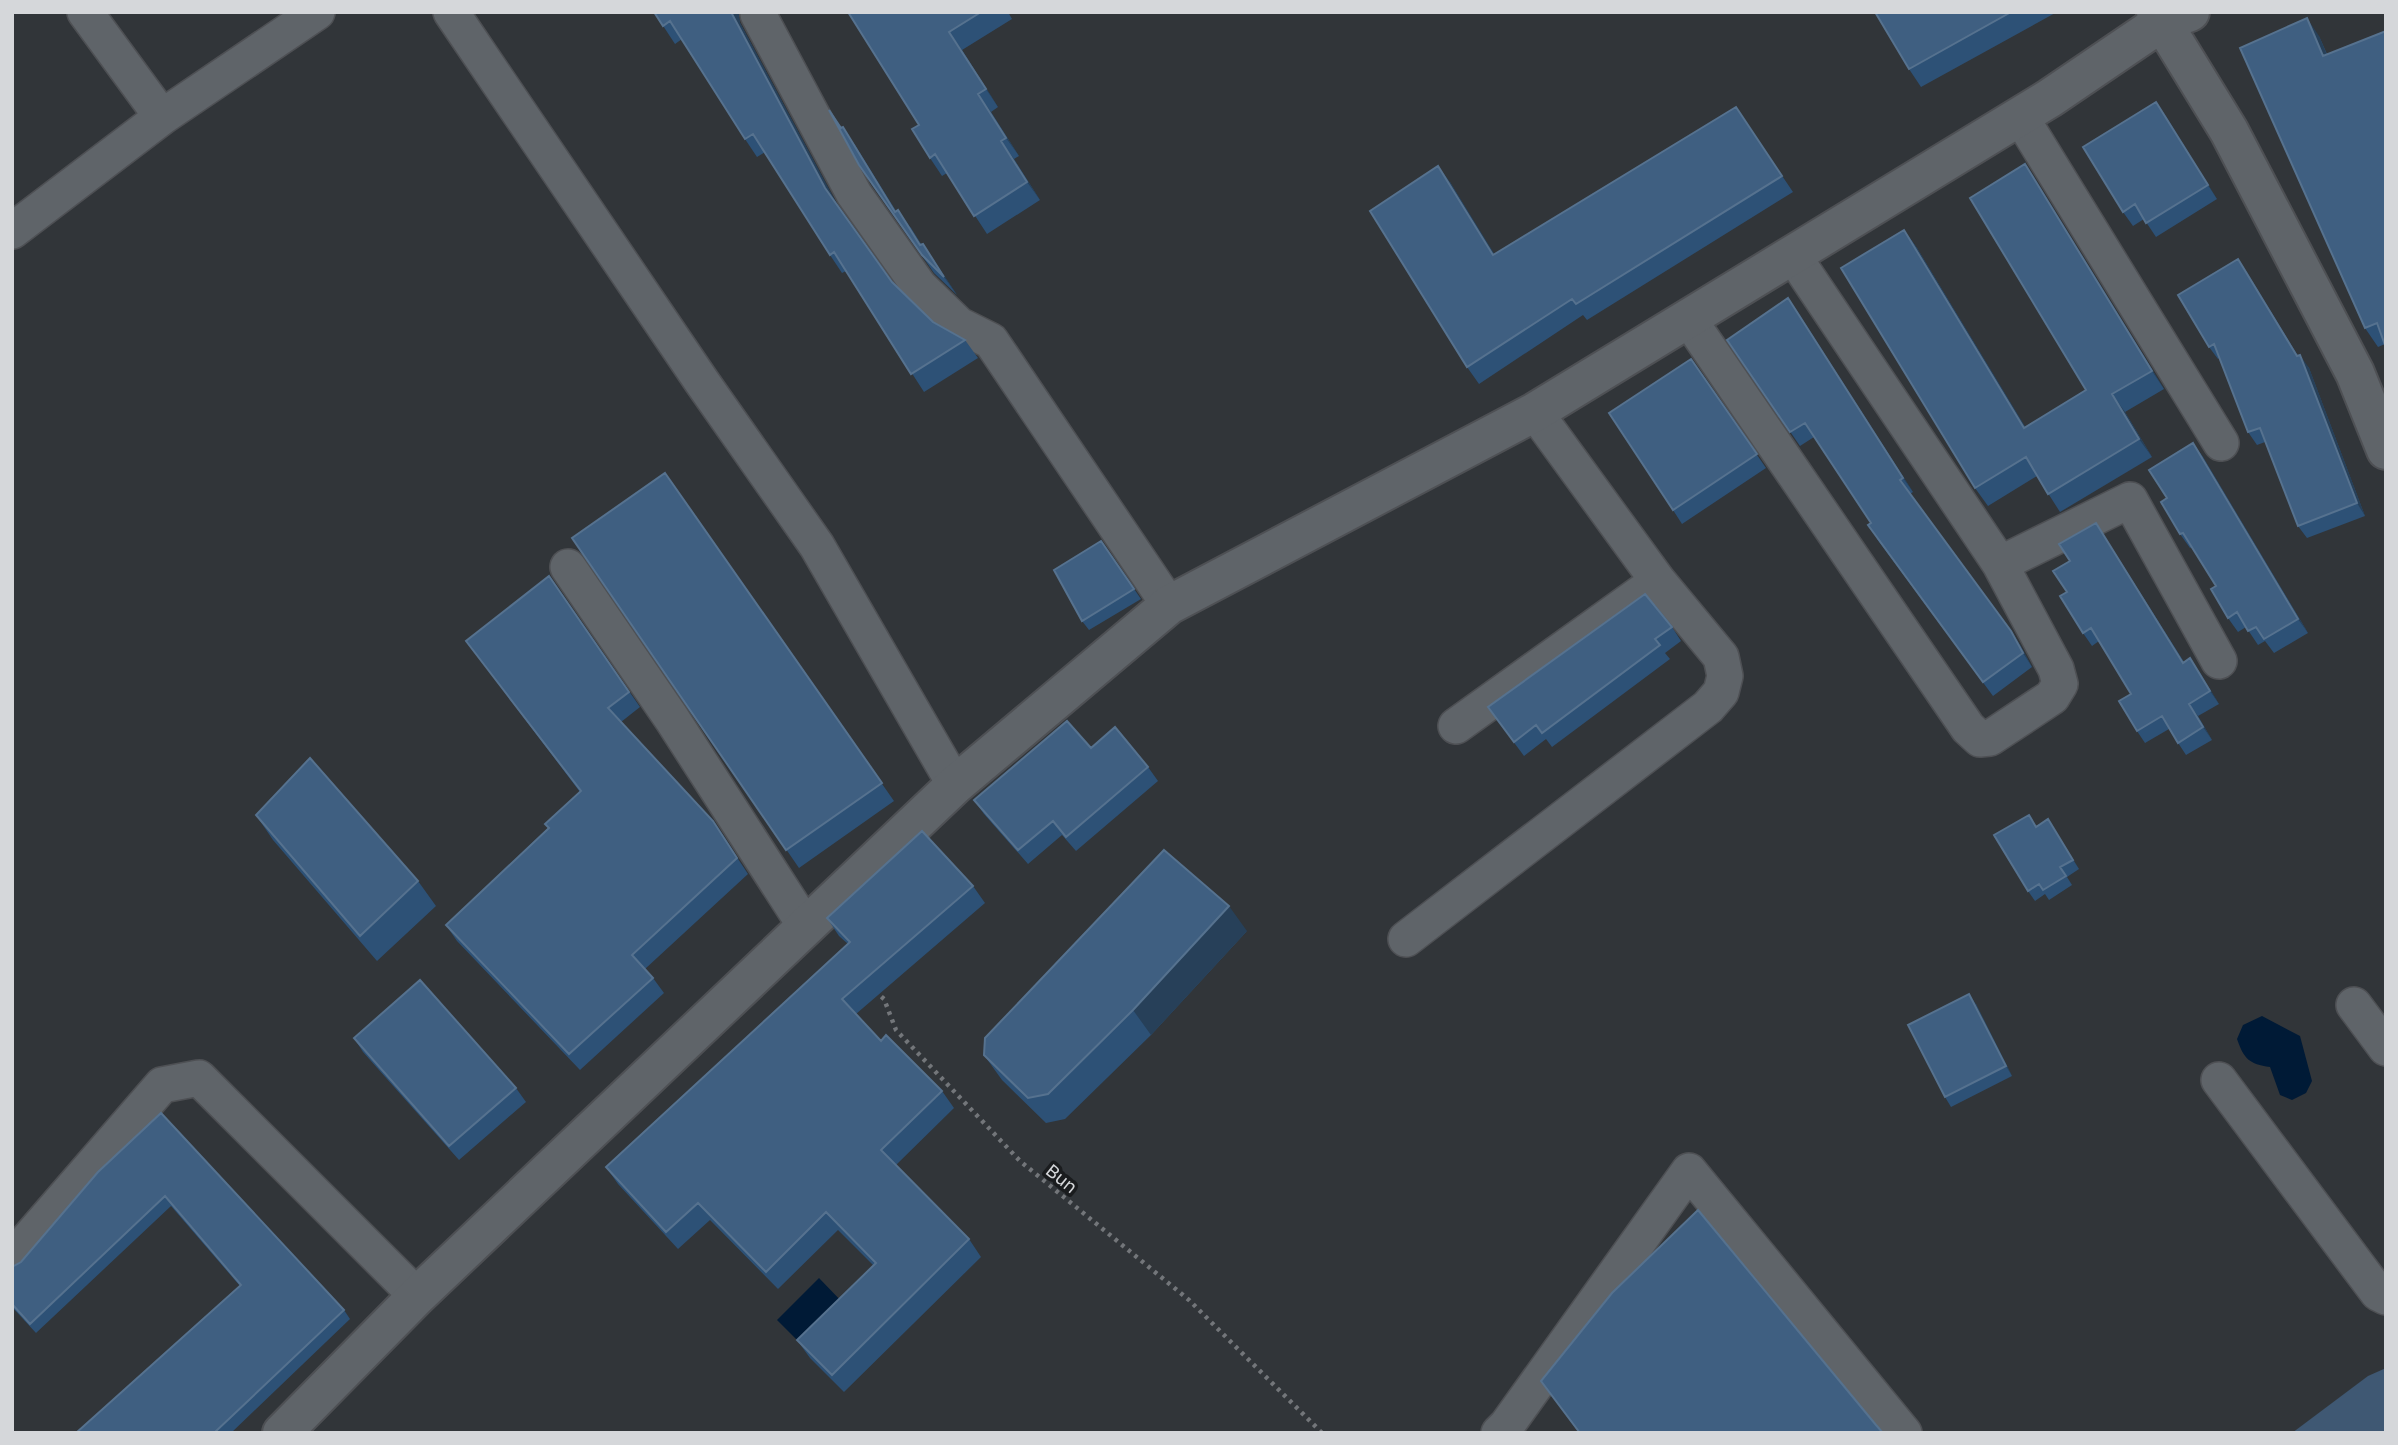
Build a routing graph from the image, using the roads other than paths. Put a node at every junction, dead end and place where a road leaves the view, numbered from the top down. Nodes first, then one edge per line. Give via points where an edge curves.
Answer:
1 (85, 12) edge
2 (317, 12) edge
3 (451, 12) edge
4 (758, 14) edge
5 (2169, 15) edge
6 (2020, 116) junction
7 (162, 117) junction
8 (12, 231) edge
9 (1792, 254) junction
10 (1688, 318) junction
11 (1535, 412) junction
12 (2221, 443) dead end
13 (2386, 450) edge
14 (2000, 564) junction
15 (568, 567) dead end
16 (1658, 580) junction
17 (1169, 605) junction
18 (2219, 662) dead end
19 (1456, 726) dead end
20 (955, 785) junction
21 (806, 927) junction
22 (1406, 939) dead end
23 (2354, 1005) dead end
24 (2386, 1048) edge
25 (2218, 1080) dead end
26 (12, 1258) edge
27 (417, 1296) junction
28 (2386, 1297) edge
29 (1506, 1430) edge
30 (282, 1433) edge
31 (1904, 1433) edge

1 - 7 street
2 - 7 street
3 - 20 street via 817,546
4 - 17 street via 854,194 919,286 959,325 992,341
5 - 6 main road
5 - 13 main road via 2355,373
6 - 9 main road
6 - 12 street
7 - 8 street
9 - 10 main road
9 - 14 street
10 - 11 main road
10 - 14 street via 1968,728 1980,739 1990,738 2052,697 2060,684
11 - 16 street
11 - 17 main road
14 - 18 street via 2130,500
15 - 21 street
16 - 19 street
16 - 22 street via 1721,657 1725,676 1721,692 1698,716
17 - 20 main road
20 - 21 main road
21 - 27 main road
23 - 24 street
25 - 28 street via 2378,1293
26 - 27 street via 162,1085 199,1078
27 - 30 main road
29 - 31 street via 1689,1171

